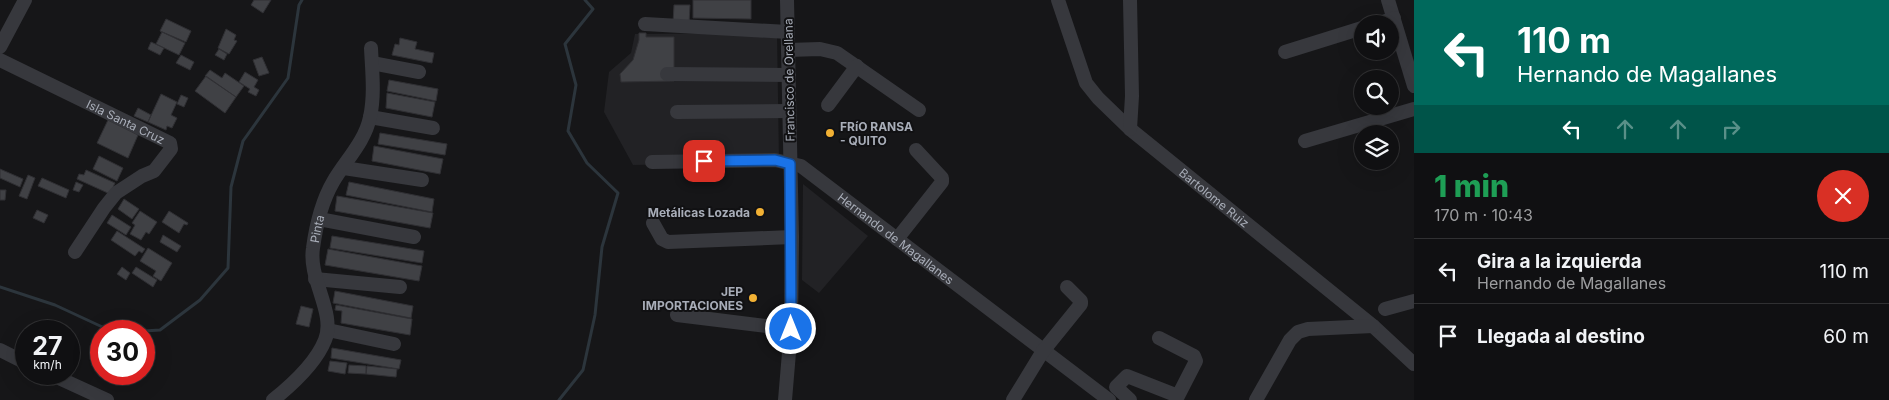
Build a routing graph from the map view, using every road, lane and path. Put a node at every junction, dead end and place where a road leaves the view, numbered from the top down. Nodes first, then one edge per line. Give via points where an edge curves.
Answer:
1 (25, 0) edge
2 (787, 0) edge
3 (1058, 0) edge
4 (1130, 0) edge
5 (1388, 0) edge
6 (1393, 15) edge
7 (645, 24) dead end
8 (1354, 30) edge
9 (788, 32) junction
10 (1399, 35) edge
11 (0, 47) edge
12 (371, 48) dead end
13 (788, 50) junction
14 (1285, 52) dead end
15 (0, 60) edge
16 (372, 63) junction
17 (857, 66) junction
18 (419, 72) dead end
19 (667, 74) dead end
20 (789, 75) junction
21 (1414, 86) edge
22 (828, 105) dead end
23 (1414, 109) edge
24 (919, 110) dead end
25 (789, 111) junction
26 (677, 112) dead end
27 (370, 116) junction
28 (433, 128) dead end
29 (1130, 129) junction
30 (1305, 141) dead end
31 (916, 150) dead end
32 (652, 162) dead end
33 (790, 164) junction
34 (344, 168) junction
35 (422, 180) dead end
36 (319, 219) junction
37 (653, 223) dead end
38 (792, 236) junction
39 (414, 237) dead end
40 (897, 239) junction
41 (75, 252) dead end
42 (315, 279) junction
43 (1067, 286) dead end
44 (400, 287) dead end
45 (1414, 301) edge
46 (1385, 309) dead end
47 (677, 316) dead end
48 (1373, 326) junction
49 (791, 329) junction
50 (328, 330) junction
51 (1160, 338) dead end
52 (394, 344) dead end
53 (0, 350) edge
54 (1042, 350) junction
55 (15, 358) edge
56 (1414, 364) edge
57 (74, 385) edge
58 (107, 400) edge
59 (274, 400) edge
60 (785, 400) edge
61 (1013, 400) edge
62 (1109, 400) edge
63 (1130, 400) edge
64 (1256, 400) edge

1 - 11 street
2 - 9 street, Francisco de Orellana
3 - 29 street, Bartolome Ruiz via 1086,83
4 - 29 street
5 - 6 street
7 - 9 street
8 - 14 street
9 - 13 street, Francisco de Orellana
10 - 21 street
12 - 16 street, Pinta
13 - 17 street via 837,53
13 - 20 street, Francisco de Orellana
15 - 41 street, Isla Santa Cruz via 170,143 171,150 154,171 116,193
16 - 18 street
16 - 27 street, Pinta
17 - 22 street
17 - 24 street
19 - 20 street
20 - 25 street, Francisco de Orellana
23 - 30 street
25 - 26 street
25 - 33 street, Francisco de Orellana
27 - 28 street
27 - 34 street, Pinta via 359,144
29 - 48 street, Bartolome Ruiz
31 - 40 street via 942,178 942,182
32 - 33 street, Hernando de Magallanes via 775,160
33 - 38 street, Francisco de Orellana
33 - 40 street, Hernando de Magallanes via 811,172
34 - 35 street
34 - 36 street, Pinta via 333,182
36 - 39 street
36 - 42 street, Pinta via 312,256
37 - 38 street via 662,240 668,242
38 - 49 street, Francisco de Orellana
40 - 54 street, Hernando de Magallanes
42 - 44 street
42 - 50 street, Pinta
43 - 54 street via 1081,304
45 - 46 street
47 - 49 street
48 - 56 street, Bartolome Ruiz
48 - 64 street via 1298,332 1290,340
49 - 60 street, Francisco de Orellana
50 - 52 street
50 - 59 street via 311,363
51 - 63 street via 1194,356 1196,361 1176,396 1127,376 1116,387
53 - 55 street
54 - 61 street
54 - 62 street, Hernando de Magallanes
57 - 58 street

